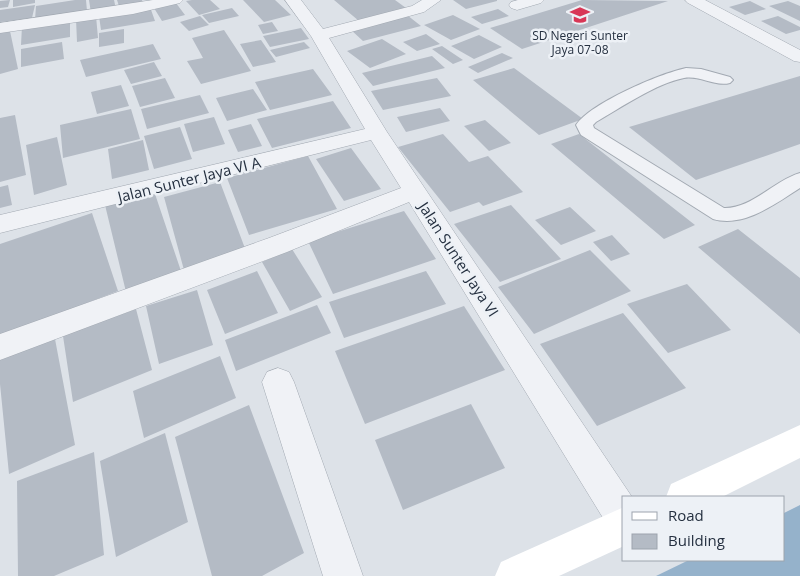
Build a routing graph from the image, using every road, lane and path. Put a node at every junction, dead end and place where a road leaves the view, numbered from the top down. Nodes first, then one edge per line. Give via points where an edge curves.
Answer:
1 (174, 0) edge
2 (293, 0) edge
3 (433, 0) edge
4 (536, 0) edge
5 (693, 0) edge
6 (517, 5) dead end
7 (0, 28) edge
8 (319, 35) junction
9 (800, 57) edge
10 (725, 80) dead end
11 (377, 132) junction
12 (800, 179) edge
13 (415, 191) junction
14 (0, 224) edge
15 (0, 347) edge
16 (278, 382) dead end
17 (800, 441) edge
18 (686, 496) edge
19 (622, 515) edge
20 (622, 527) edge
21 (343, 576) edge
22 (515, 576) edge

1 - 7 street
2 - 8 street, Jalan Sunter Jaya VI
3 - 8 street via 418,10
4 - 6 street
5 - 9 street
8 - 11 street, Jalan Sunter Jaya VI
10 - 12 lane via 685,73 656,84 590,118 584,125 587,131 720,214 734,215 769,199
11 - 13 street, Jalan Sunter Jaya VI
11 - 14 street, Jalan Sunter Jaya VI A
13 - 15 street
13 - 19 street, Jalan Sunter Jaya VI
16 - 21 street
17 - 18 main road
20 - 22 main road

